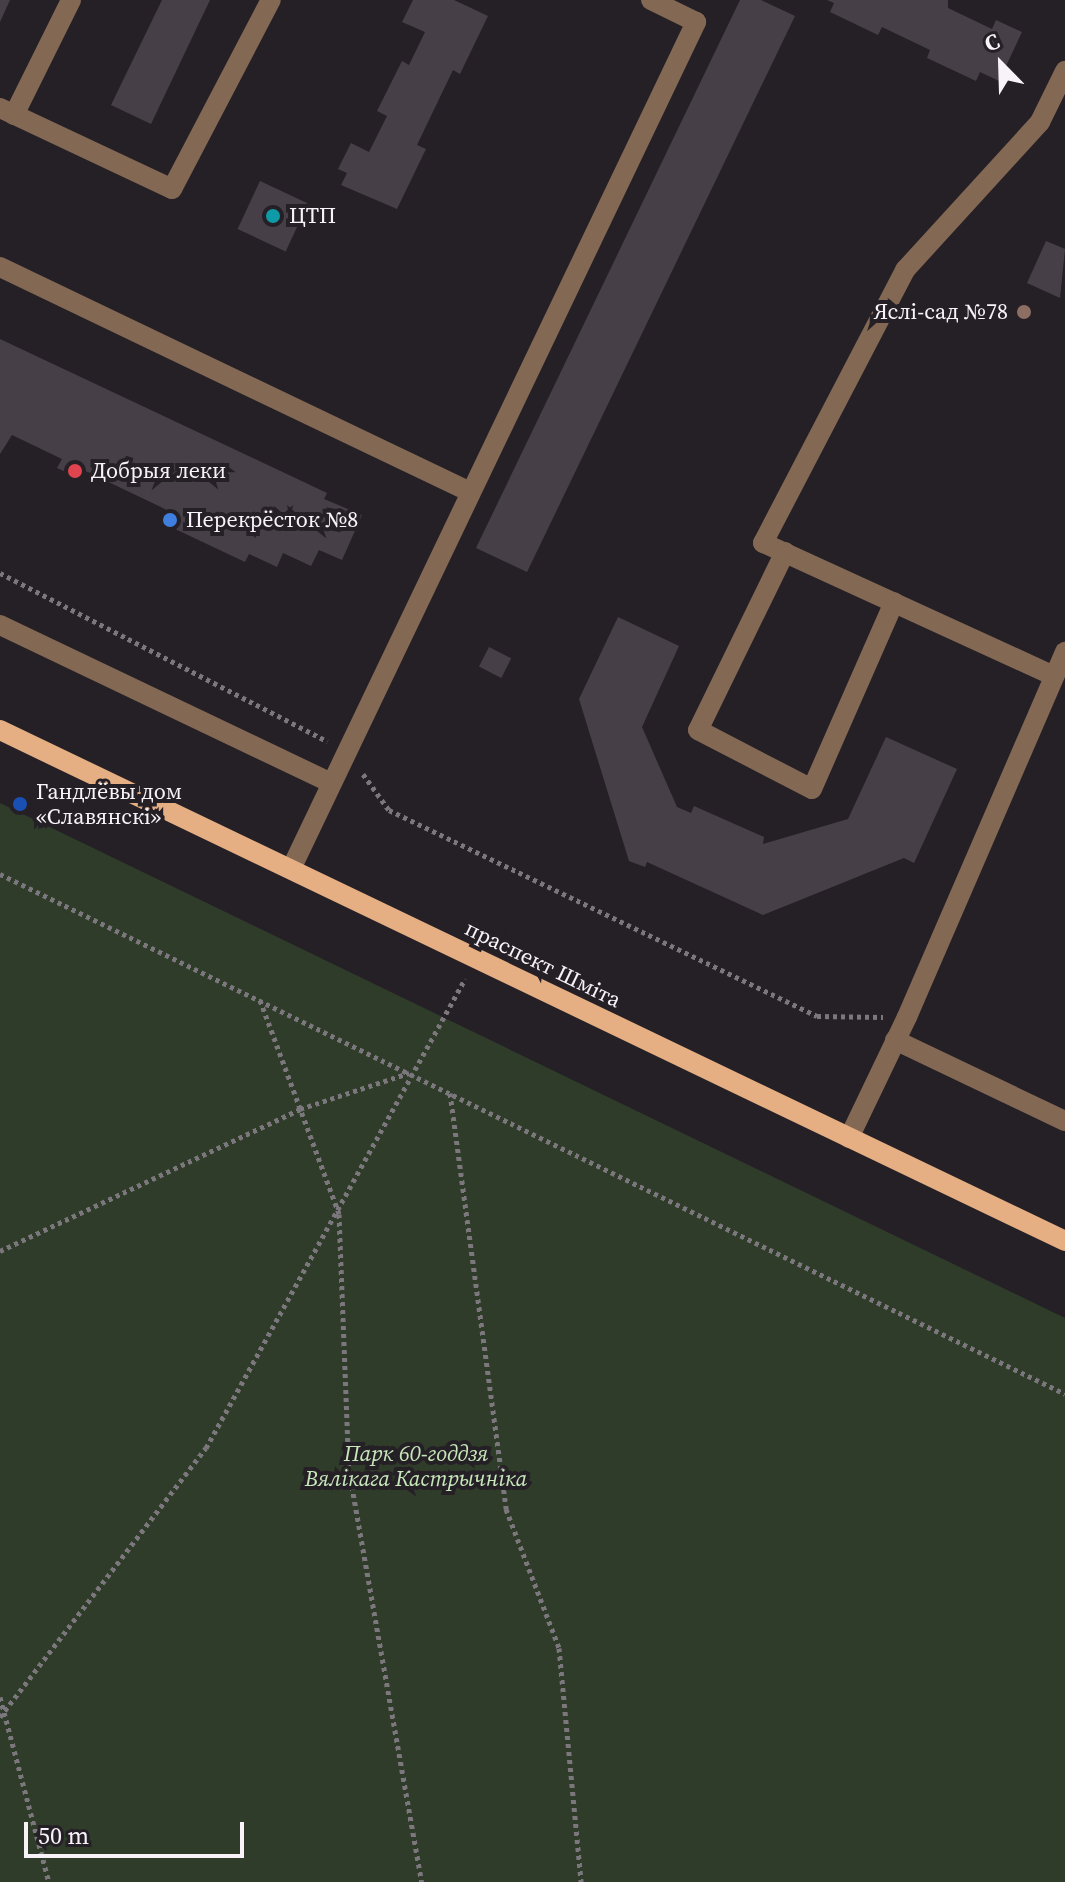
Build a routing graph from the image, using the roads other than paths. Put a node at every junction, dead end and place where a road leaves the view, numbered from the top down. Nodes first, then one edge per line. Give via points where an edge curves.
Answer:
1 (71, 0) edge
2 (271, 0) edge
3 (651, 0) edge
4 (1065, 71) edge
5 (7, 112) edge
6 (0, 267) edge
7 (468, 491) junction
8 (785, 552) junction
9 (894, 602) junction
10 (0, 625) edge
11 (1065, 652) edge
12 (1054, 676) junction
13 (0, 730) edge
14 (331, 783) junction
15 (291, 869) junction
16 (895, 1040) junction
17 (1065, 1121) edge
18 (849, 1138) junction
19 (1065, 1241) edge

1 - 5 lane
2 - 5 lane via 172,189
3 - 7 lane via 696,22
4 - 8 lane via 1040,122 905,270 763,543
6 - 7 lane
7 - 14 lane
8 - 9 lane
8 - 9 lane via 698,730 812,789
9 - 12 lane
10 - 14 lane
11 - 12 lane
12 - 16 lane
13 - 15 main road, праспект Шміта
14 - 15 lane
15 - 18 main road, праспект Шміта
16 - 17 lane
16 - 18 lane
18 - 19 main road, праспект Шміта

